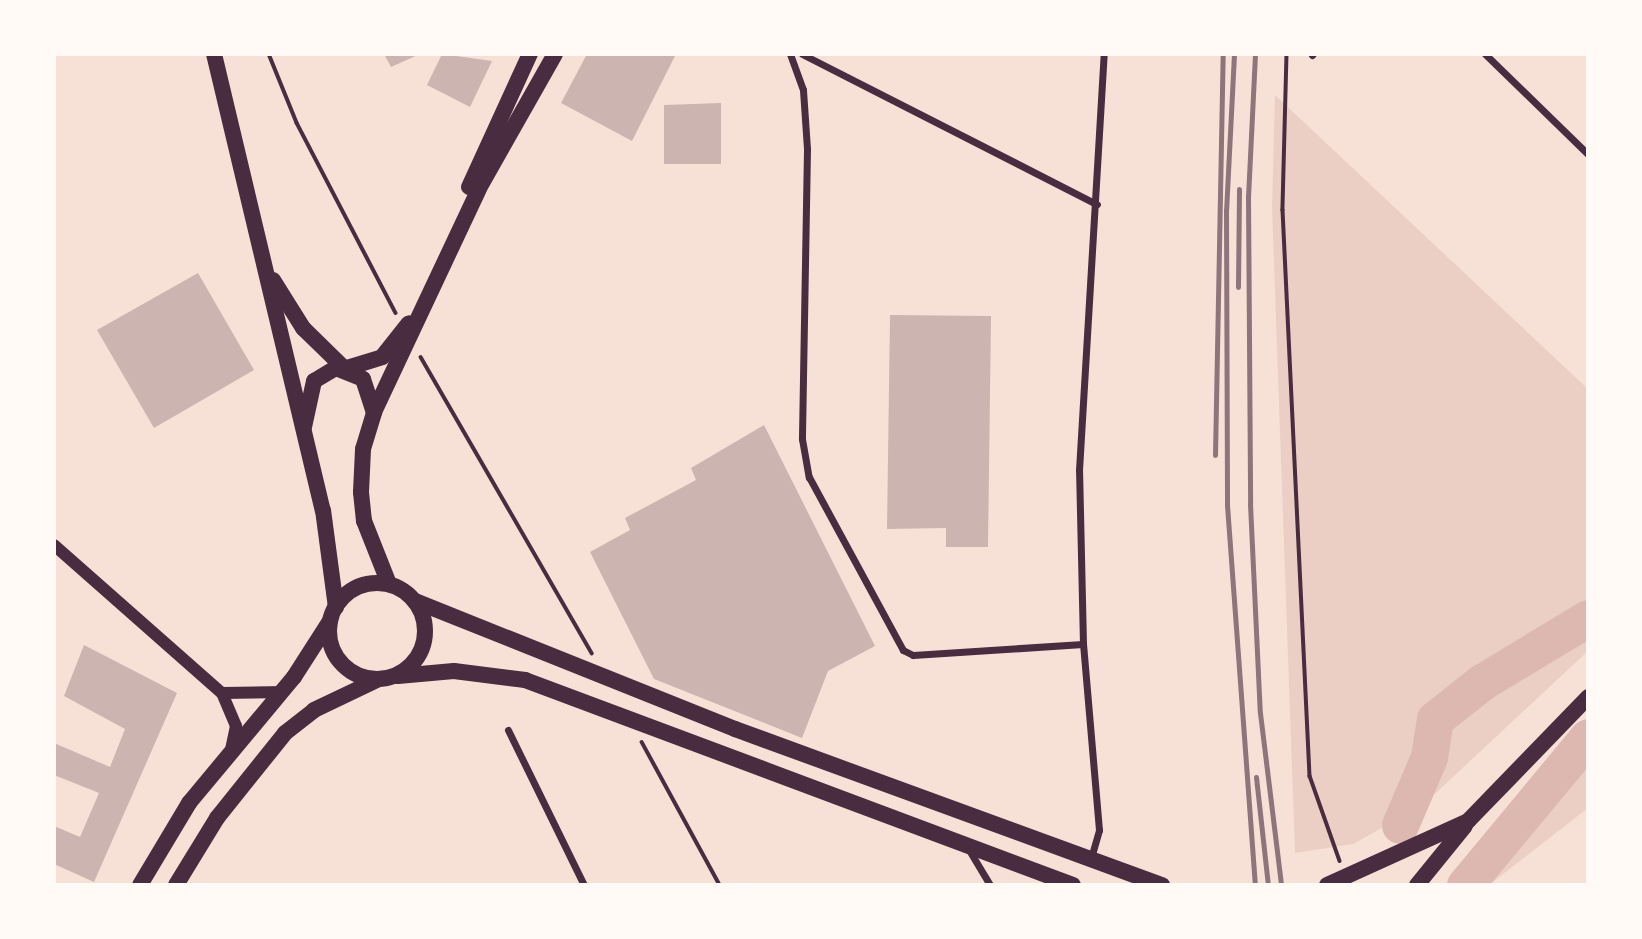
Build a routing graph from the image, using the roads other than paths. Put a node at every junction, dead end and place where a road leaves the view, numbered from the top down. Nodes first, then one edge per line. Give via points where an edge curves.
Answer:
1 (214, 54) edge
2 (530, 54) edge
3 (555, 54) edge
4 (790, 54) edge
5 (802, 54) edge
6 (1104, 54) edge
7 (1485, 54) edge
8 (1588, 154) edge
9 (1097, 204) junction
10 (264, 262) junction
11 (345, 368) junction
12 (374, 412) junction
13 (304, 433) junction
14 (54, 545) edge
15 (390, 584) junction
16 (415, 601) junction
17 (333, 614) junction
18 (1083, 644) junction
19 (398, 676) junction
20 (377, 680) junction
21 (283, 692) junction
22 (222, 693) junction
23 (1588, 697) edge
24 (508, 730) dead end
25 (231, 750) junction
26 (1468, 821) junction
27 (968, 848) junction
28 (1091, 858) junction
29 (1048, 881) edge
30 (140, 885) edge
31 (176, 885) edge
32 (584, 885) edge
33 (990, 885) edge
34 (1073, 885) edge
35 (1161, 885) edge
36 (1327, 885) edge
37 (1417, 885) edge

1 - 10 main road
2 - 11 main road via 401,340 373,362
3 - 12 main road via 482,183
4 - 18 street via 803,90 807,149 802,439 809,477 903,650 913,655
5 - 9 street
6 - 9 street
7 - 8 street
9 - 18 street via 1079,470
10 - 11 main road via 303,328
10 - 13 main road
11 - 12 main road via 368,386
11 - 13 main road via 314,380
12 - 15 main road via 363,449 361,492 364,521
13 - 17 main road via 323,510
14 - 22 street
15 - 16 main road
15 - 17 main road via 353,589
16 - 19 main road via 425,643
16 - 28 main road via 928,803
17 - 20 main road via 340,662
17 - 21 main road
18 - 28 street via 1099,830
19 - 20 main road
19 - 27 main road via 454,671 525,680
20 - 31 main road via 314,710 285,733 217,818
21 - 22 street
21 - 25 main road
22 - 25 street via 236,726
23 - 26 main road
24 - 32 street
25 - 30 main road via 189,803
26 - 36 main road
26 - 37 main road
27 - 29 main road
27 - 33 street
28 - 35 main road
29 - 34 main road

